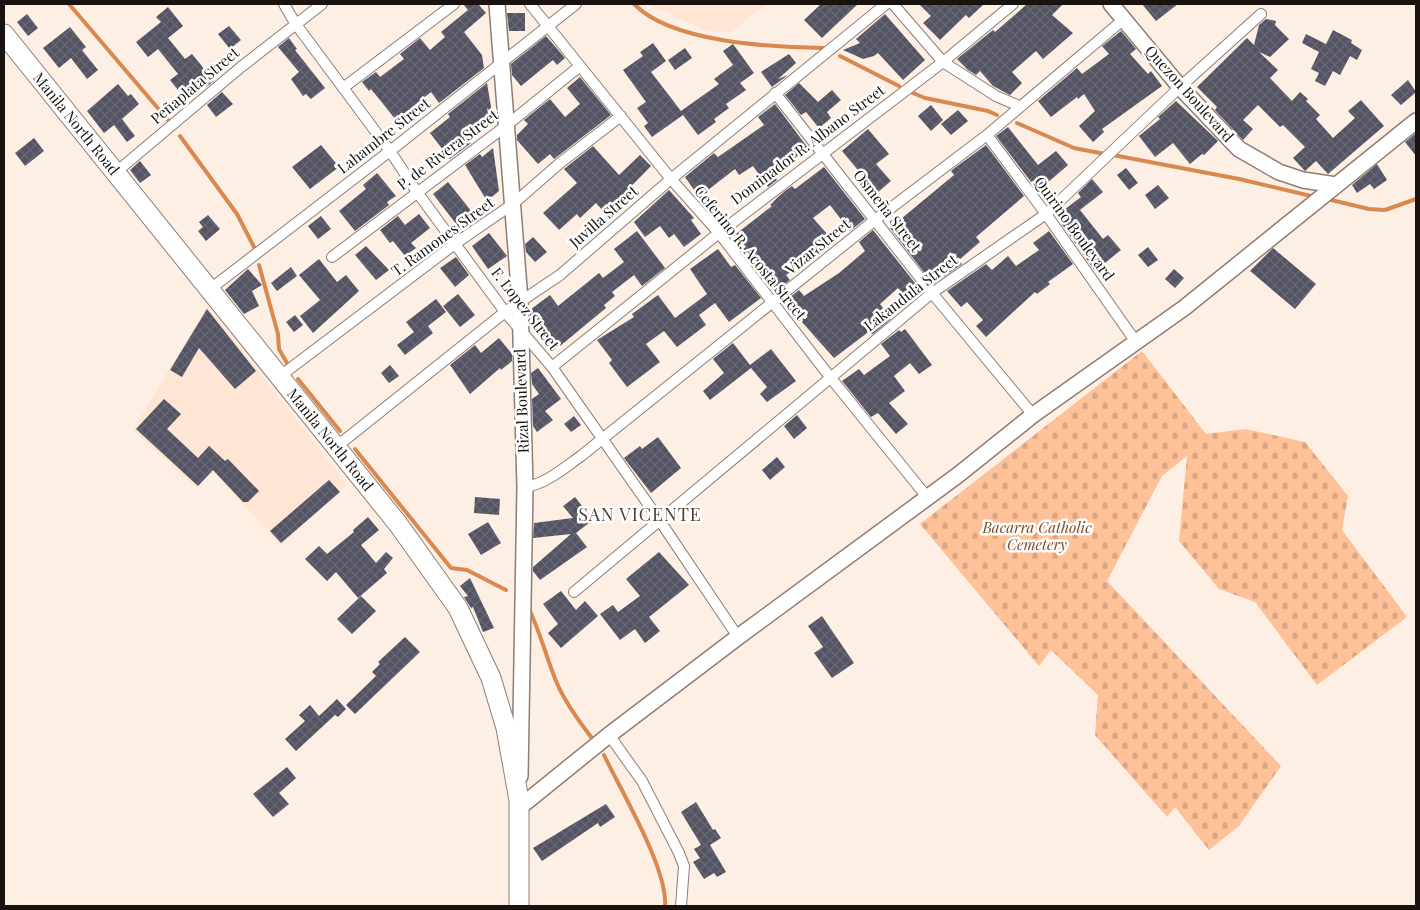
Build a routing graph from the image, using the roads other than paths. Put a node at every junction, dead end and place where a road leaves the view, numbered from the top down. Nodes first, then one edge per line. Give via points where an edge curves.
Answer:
1 (284, 4) edge
2 (322, 4) edge
3 (454, 4) edge
4 (497, 4) edge
5 (530, 4) edge
6 (576, 4) edge
7 (886, 4) edge
8 (893, 4) edge
9 (1013, 4) edge
10 (1111, 4) edge
11 (1261, 14) dead end
12 (1124, 19) junction
13 (295, 23) junction
14 (548, 26) junction
15 (4, 34) edge
16 (943, 62) junction
17 (501, 63) junction
18 (580, 66) junction
19 (1180, 86) junction
20 (343, 88) junction
21 (775, 93) junction
22 (1019, 106) junction
23 (621, 116) junction
24 (1416, 120) edge
25 (507, 125) junction
26 (987, 134) junction
27 (390, 151) junction
28 (822, 153) junction
29 (116, 173) junction
30 (671, 179) junction
31 (1336, 185) junction
32 (417, 192) junction
33 (513, 204) junction
34 (1046, 214) junction
35 (875, 220) junction
36 (719, 233) junction
37 (456, 243) junction
38 (332, 257) dead end
39 (208, 290) junction
40 (932, 293) junction
41 (520, 301) junction
42 (772, 303) junction
43 (505, 312) junction
44 (520, 327) junction
45 (1136, 342) junction
46 (552, 367) junction
47 (279, 377) junction
48 (830, 377) junction
49 (1033, 416) junction
50 (601, 438) junction
51 (336, 447) junction
52 (525, 487) junction
53 (927, 497) junction
54 (660, 520) junction
55 (574, 592) dead end
56 (738, 637) junction
57 (609, 735) junction
58 (520, 803) junction
59 (520, 906) edge
60 (681, 906) edge

1 - 13 street, F. Lopez Street
2 - 13 street, Peñaplata Street
3 - 20 street
4 - 17 street, Rizal Boulevard
5 - 14 street, Ceferino R. Acosta Street
6 - 14 street, Lahambre Street
7 - 21 street, Juvilla Street
8 - 16 street
9 - 16 street, Dominador R. Albano Street
10 - 12 street, Quezon Boulevard
11 - 19 street, Lakandula Street
12 - 19 street, Quezon Boulevard
12 - 22 street, Vizar Street
13 - 20 street, F. Lopez Street
13 - 29 street, Peñaplata Street
14 - 17 street, Lahambre Street
14 - 18 street, Ceferino R. Acosta Street
15 - 29 highway, Manila North Road
16 - 22 street via 996,96
16 - 28 street, Dominador R. Albano Street
17 - 25 street, Rizal Boulevard
17 - 27 street, Lahambre Street
18 - 23 street, Ceferino R. Acosta Street
18 - 25 street, P. de Rivera Street
19 - 31 street, Quezon Boulevard via 1239,149 1259,162 1303,180
19 - 34 street, Lakandula Street
20 - 27 street, F. Lopez Street
21 - 28 street, Osmeña Street
21 - 30 street, Juvilla Street
22 - 26 street, Vizar Street
23 - 30 street, Ceferino R. Acosta Street
23 - 33 street, T. Ramones Street
24 - 31 street
25 - 32 street, P. de Rivera Street
25 - 33 street, Rizal Boulevard
26 - 34 street, Quirino Boulevard
26 - 35 street, Vizar Street
27 - 32 street, F. Lopez Street
27 - 39 street, Lahambre Street
28 - 35 street, Osmeña Street
28 - 36 street, Dominador R. Albano Street
29 - 39 highway, Manila North Road
30 - 36 street, Ceferino R. Acosta Street
30 - 41 street, Juvilla Street via 560,275
31 - 45 street via 1184,308
32 - 37 street, F. Lopez Street
32 - 38 street, P. de Rivera Street
33 - 37 street, T. Ramones Street
33 - 41 street, Rizal Boulevard
34 - 40 street, Lakandula Street
34 - 45 street, Quirino Boulevard
35 - 40 street, Osmeña Street
35 - 42 street, Vizar Street
36 - 42 street, Ceferino R. Acosta Street
36 - 46 street, Dominador R. Albano Street
37 - 43 street, F. Lopez Street
37 - 47 street, T. Ramones Street
39 - 47 highway, Manila North Road
40 - 48 street, Lakandula Street
40 - 49 street, Osmeña Street
41 - 43 street, Juvilla Street
41 - 44 street, Rizal Boulevard
42 - 48 street, Ceferino R. Acosta Street
42 - 50 street, Vizar Street
43 - 44 street, F. Lopez Street
43 - 51 street, Juvilla Street
44 - 46 street, F. Lopez Street
44 - 52 street, Rizal Boulevard
45 - 49 street
46 - 50 street, F. Lopez Street
47 - 51 highway, Manila North Road
48 - 53 street, Ceferino R. Acosta Street
48 - 54 street, Lakandula Street
49 - 53 street
50 - 52 street, Vizar Street via 558,473
50 - 54 street, F. Lopez Street
51 - 58 highway, Manila North Road via 398,524 458,608 491,678 506,728
52 - 58 street, Rizal Boulevard
53 - 56 street
54 - 55 street, Lakandula Street
54 - 56 street, F. Lopez Street
56 - 57 street
57 - 58 street
57 - 60 street via 642,781 684,866
58 - 59 highway, Manila North Road

